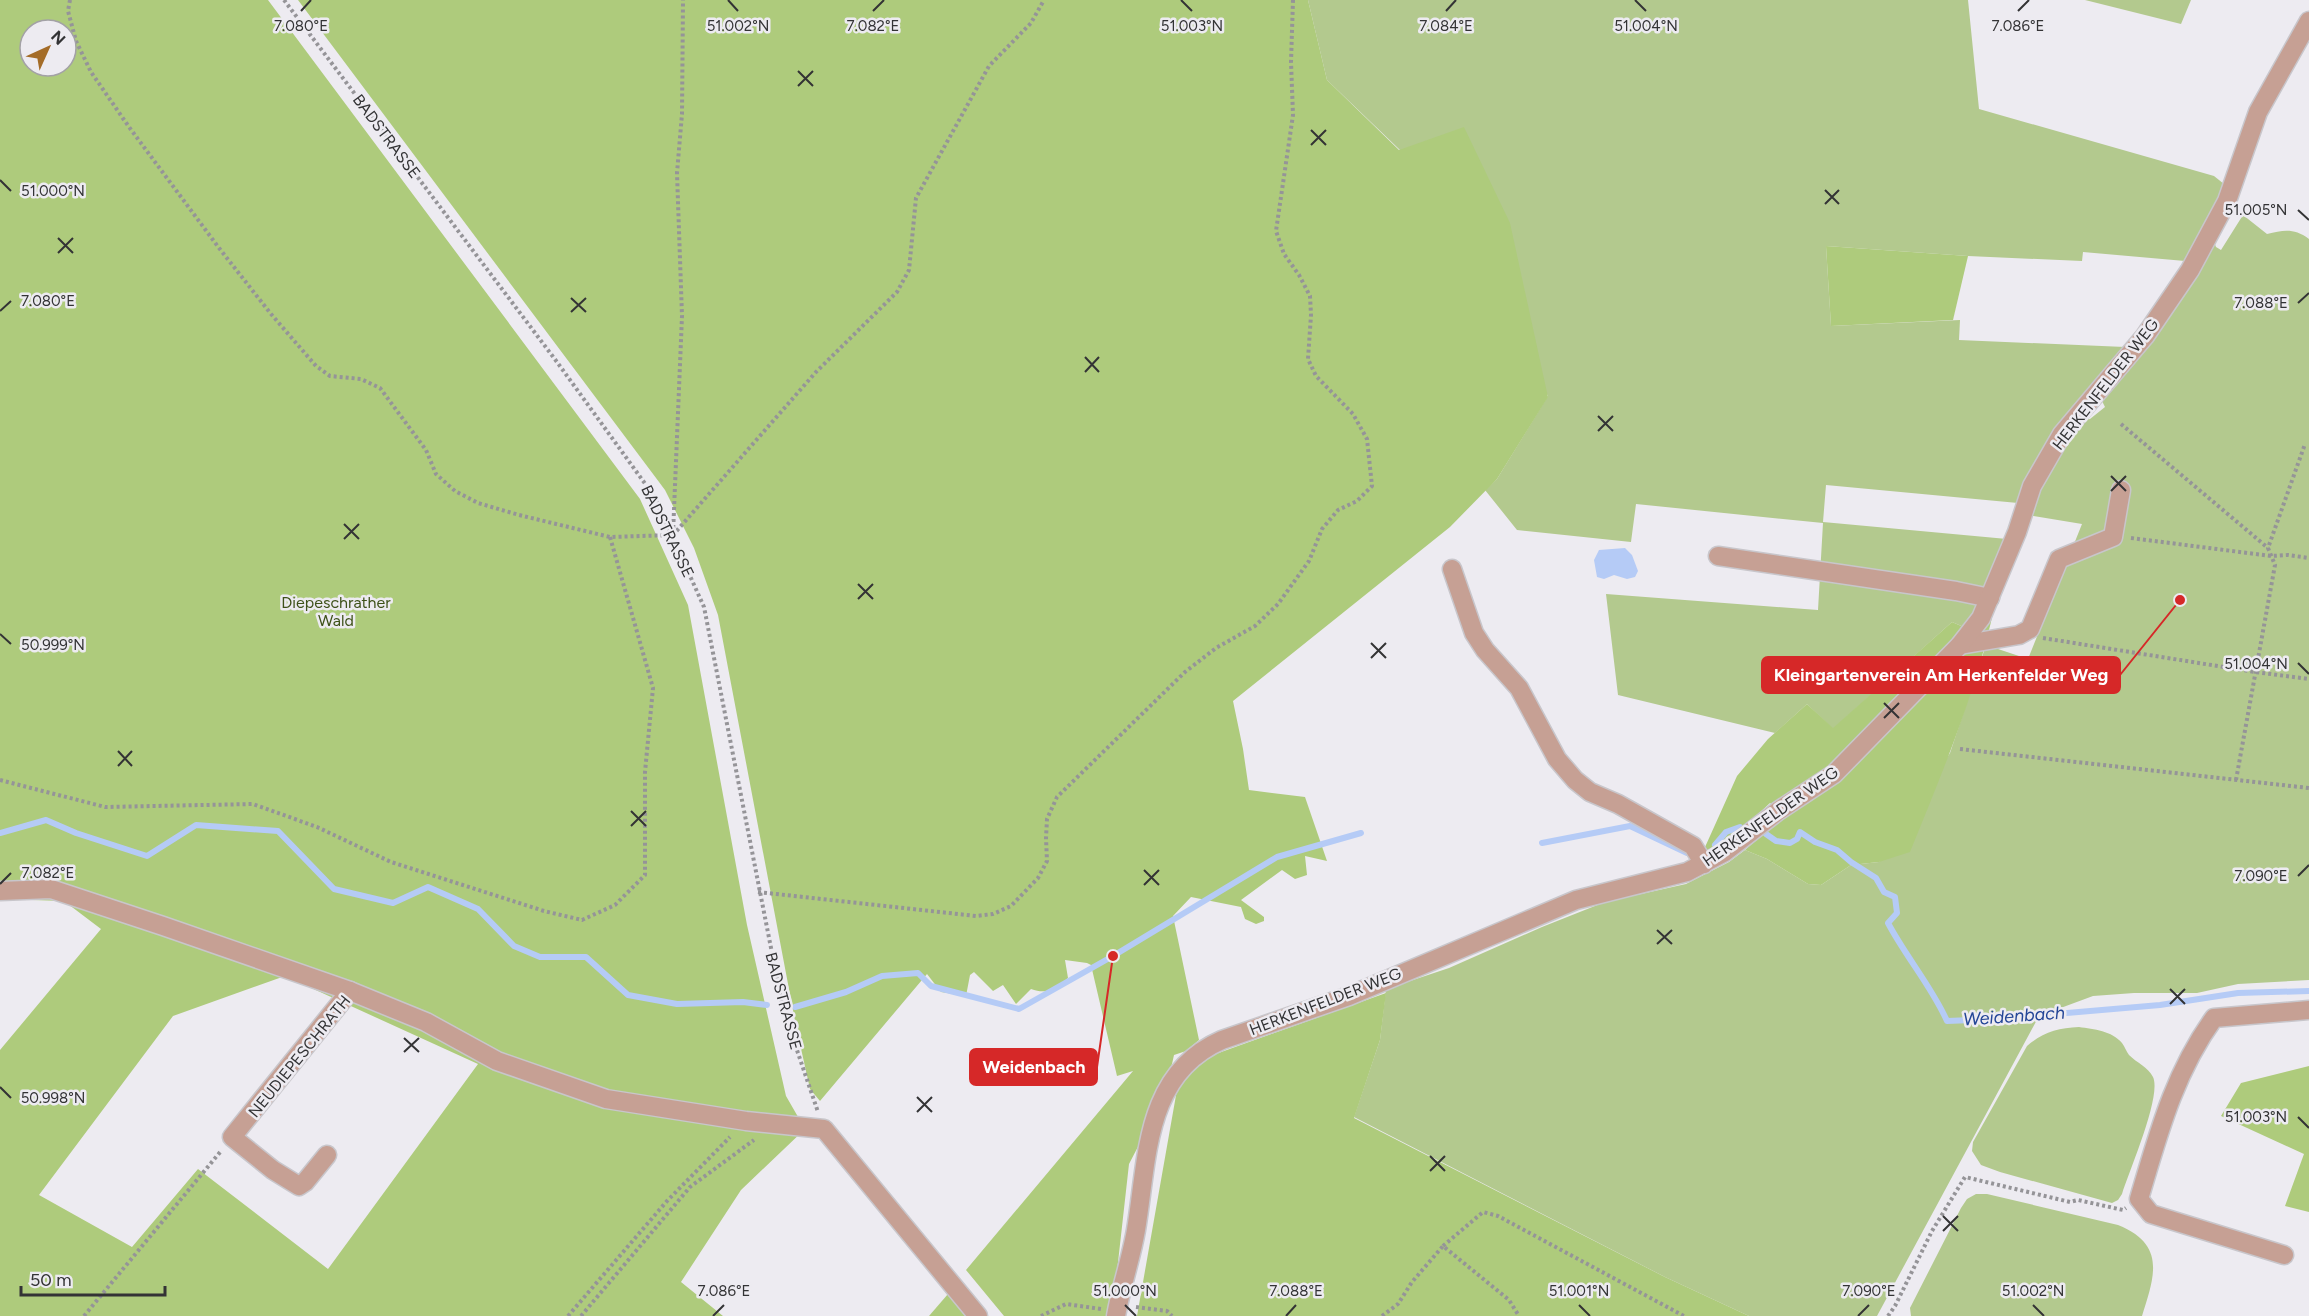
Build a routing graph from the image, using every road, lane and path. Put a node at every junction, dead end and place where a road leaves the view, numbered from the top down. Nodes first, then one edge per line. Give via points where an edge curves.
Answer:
1 (70, 0) edge
2 (284, 0) edge
3 (683, 0) edge
4 (1044, 0) edge
5 (1293, 0) edge
6 (2309, 21) edge
7 (2121, 424) dead end
8 (2305, 444) dead end
9 (2121, 490) dead end
10 (673, 535) junction
11 (610, 537) junction
12 (2113, 537) junction
13 (2268, 548) junction
14 (1718, 556) dead end
15 (2271, 556) junction
16 (2309, 558) edge
17 (1452, 569) dead end
18 (1990, 598) junction
19 (2019, 635) junction
20 (1960, 645) junction
21 (2255, 672) junction
22 (2309, 679) edge
23 (1960, 749) dead end
24 (0, 780) edge
25 (2236, 780) junction
26 (2309, 788) edge
27 (1704, 864) junction
28 (0, 891) edge
29 (758, 892) junction
30 (350, 991) junction
31 (2309, 1010) edge
32 (746, 1121) junction
33 (776, 1124) junction
34 (824, 1129) junction
35 (232, 1137) junction
36 (327, 1155) dead end
37 (2139, 1199) junction
38 (1443, 1246) junction
39 (2284, 1255) dead end
40 (1117, 1311) edge
41 (84, 1316) edge
42 (568, 1316) edge
43 (581, 1316) edge
44 (978, 1316) edge
45 (1041, 1316) edge
46 (1172, 1316) edge
47 (1382, 1316) edge
48 (1518, 1316) edge
49 (1684, 1316) edge
50 (1888, 1316) edge

1 - 11 path via 68,10 76,41 91,72 219,248 316,366 330,376 361,379 380,388 426,450 436,474 455,491 478,503
2 - 10 path, BADSTRASSE via 564,371 654,496
3 - 10 path via 677,172 682,316
4 - 10 path via 1031,23 989,66 916,198 909,270 897,292 816,372
5 - 29 path via 1293,116 1276,231 1284,254 1310,296 1308,359 1316,376 1353,414 1367,440 1372,486 1357,501 1338,510 1322,529 1309,561 1278,604 1255,626 1216,648 1185,672 1057,797 1047,819 1047,861 1038,879 1011,906 976,916
6 - 18 street, HERKENFELDER WEG via 2258,112 2227,201 2190,270 2145,336 2062,434 2032,486
7 - 13 path
8 - 13 path
9 - 12 street
10 - 11 path
10 - 29 path, BADSTRASSE via 704,607
11 - 24 path via 653,688 645,772 645,875 615,905 582,920 391,862 317,827 253,804 105,807
12 - 15 path
12 - 19 street via 2059,559 2030,628
13 - 15 path
14 - 18 street
15 - 16 path
15 - 21 path via 2275,565
17 - 27 street via 1474,633 1519,688 1557,759 1590,792 1693,846
18 - 20 street, HERKENFELDER WEG via 1981,618
19 - 20 street
19 - 21 path
20 - 27 street, HERKENFELDER WEG via 1834,774
21 - 22 path
21 - 25 path
23 - 25 path
25 - 26 path
27 - 40 street, HERKENFELDER WEG via 1672,877 1576,900 1349,996 1203,1048 1176,1074 1152,1124 1136,1231
28 - 30 street via 51,889
29 - 34 path, BADSTRASSE via 783,1009
30 - 32 street, NEUDIEPESCHRATH via 426,1022 497,1061 606,1099
30 - 35 street, NEUDIEPESCHRATH
31 - 37 street via 2214,1018 2197,1041 2173,1090
32 - 33 street
32 - 42 path via 667,1200
33 - 34 street
33 - 43 path via 690,1186
34 - 44 street
35 - 36 street via 299,1186
35 - 41 path
37 - 39 street via 2151,1214
37 - 50 path via 2123,1210 2078,1200 2070,1202 1965,1177
38 - 47 path via 1412,1281 1398,1304
38 - 48 path via 1509,1300
38 - 49 path via 1483,1212 1498,1216
40 - 45 path via 1066,1304
40 - 46 path via 1167,1311

